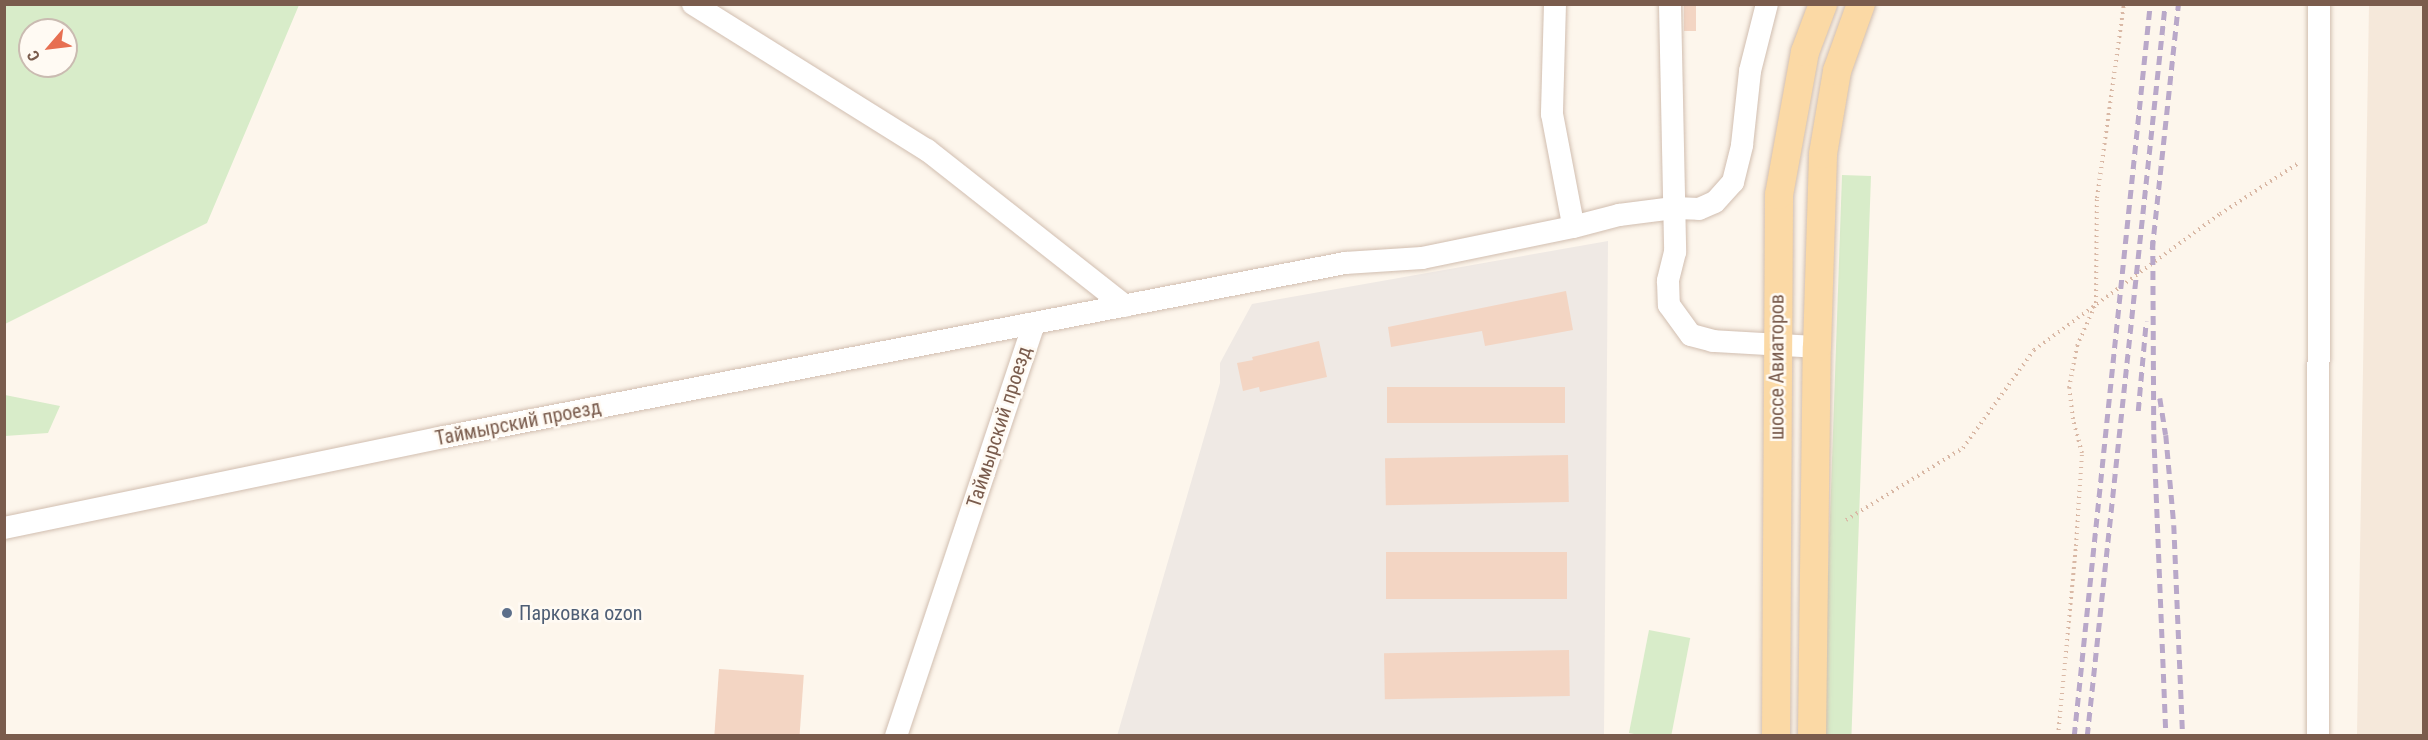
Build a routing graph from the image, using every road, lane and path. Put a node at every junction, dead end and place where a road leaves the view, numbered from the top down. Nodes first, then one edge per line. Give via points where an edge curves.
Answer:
1 (693, 4) edge
2 (1555, 4) edge
3 (1670, 4) edge
4 (1767, 4) edge
5 (1823, 4) edge
6 (1861, 4) edge
7 (2124, 4) edge
8 (2319, 4) edge
9 (2319, 149) junction
10 (1674, 208) junction
11 (1572, 219) dead end
12 (2096, 303) junction
13 (1125, 306) junction
14 (1034, 324) junction
15 (1777, 344) junction
16 (1816, 347) junction
17 (1846, 520) dead end
18 (4, 528) edge
19 (896, 735) edge
20 (1776, 735) edge
21 (1812, 735) edge
22 (2058, 735) edge
23 (2318, 735) edge

1 - 13 street via 927,150
2 - 11 street via 1552,114
3 - 10 street
4 - 10 street, Таймырский проезд via 1750,71 1742,145 1733,182 1715,202 1699,209
5 - 15 main road, шоссе Авиаторов via 1805,52 1779,195
6 - 16 main road, шоссе Авиаторов via 1837,71 1822,154
7 - 12 path via 2097,198
8 - 9 street
9 - 12 path
9 - 23 street
10 - 13 street, Таймырский проезд via 1618,215 1422,258 1345,263
10 - 15 street via 1675,252 1668,282 1669,305 1677,319 1691,335 1702,338
12 - 17 path via 2034,350 1963,448
12 - 22 path via 2077,346 2069,388 2082,453
13 - 14 street, Таймырский проезд
14 - 18 street, Таймырский проезд via 444,437
14 - 19 street, Таймырский проезд
15 - 16 street
15 - 20 main road, шоссе Авиаторов
16 - 21 main road, шоссе Авиаторов

